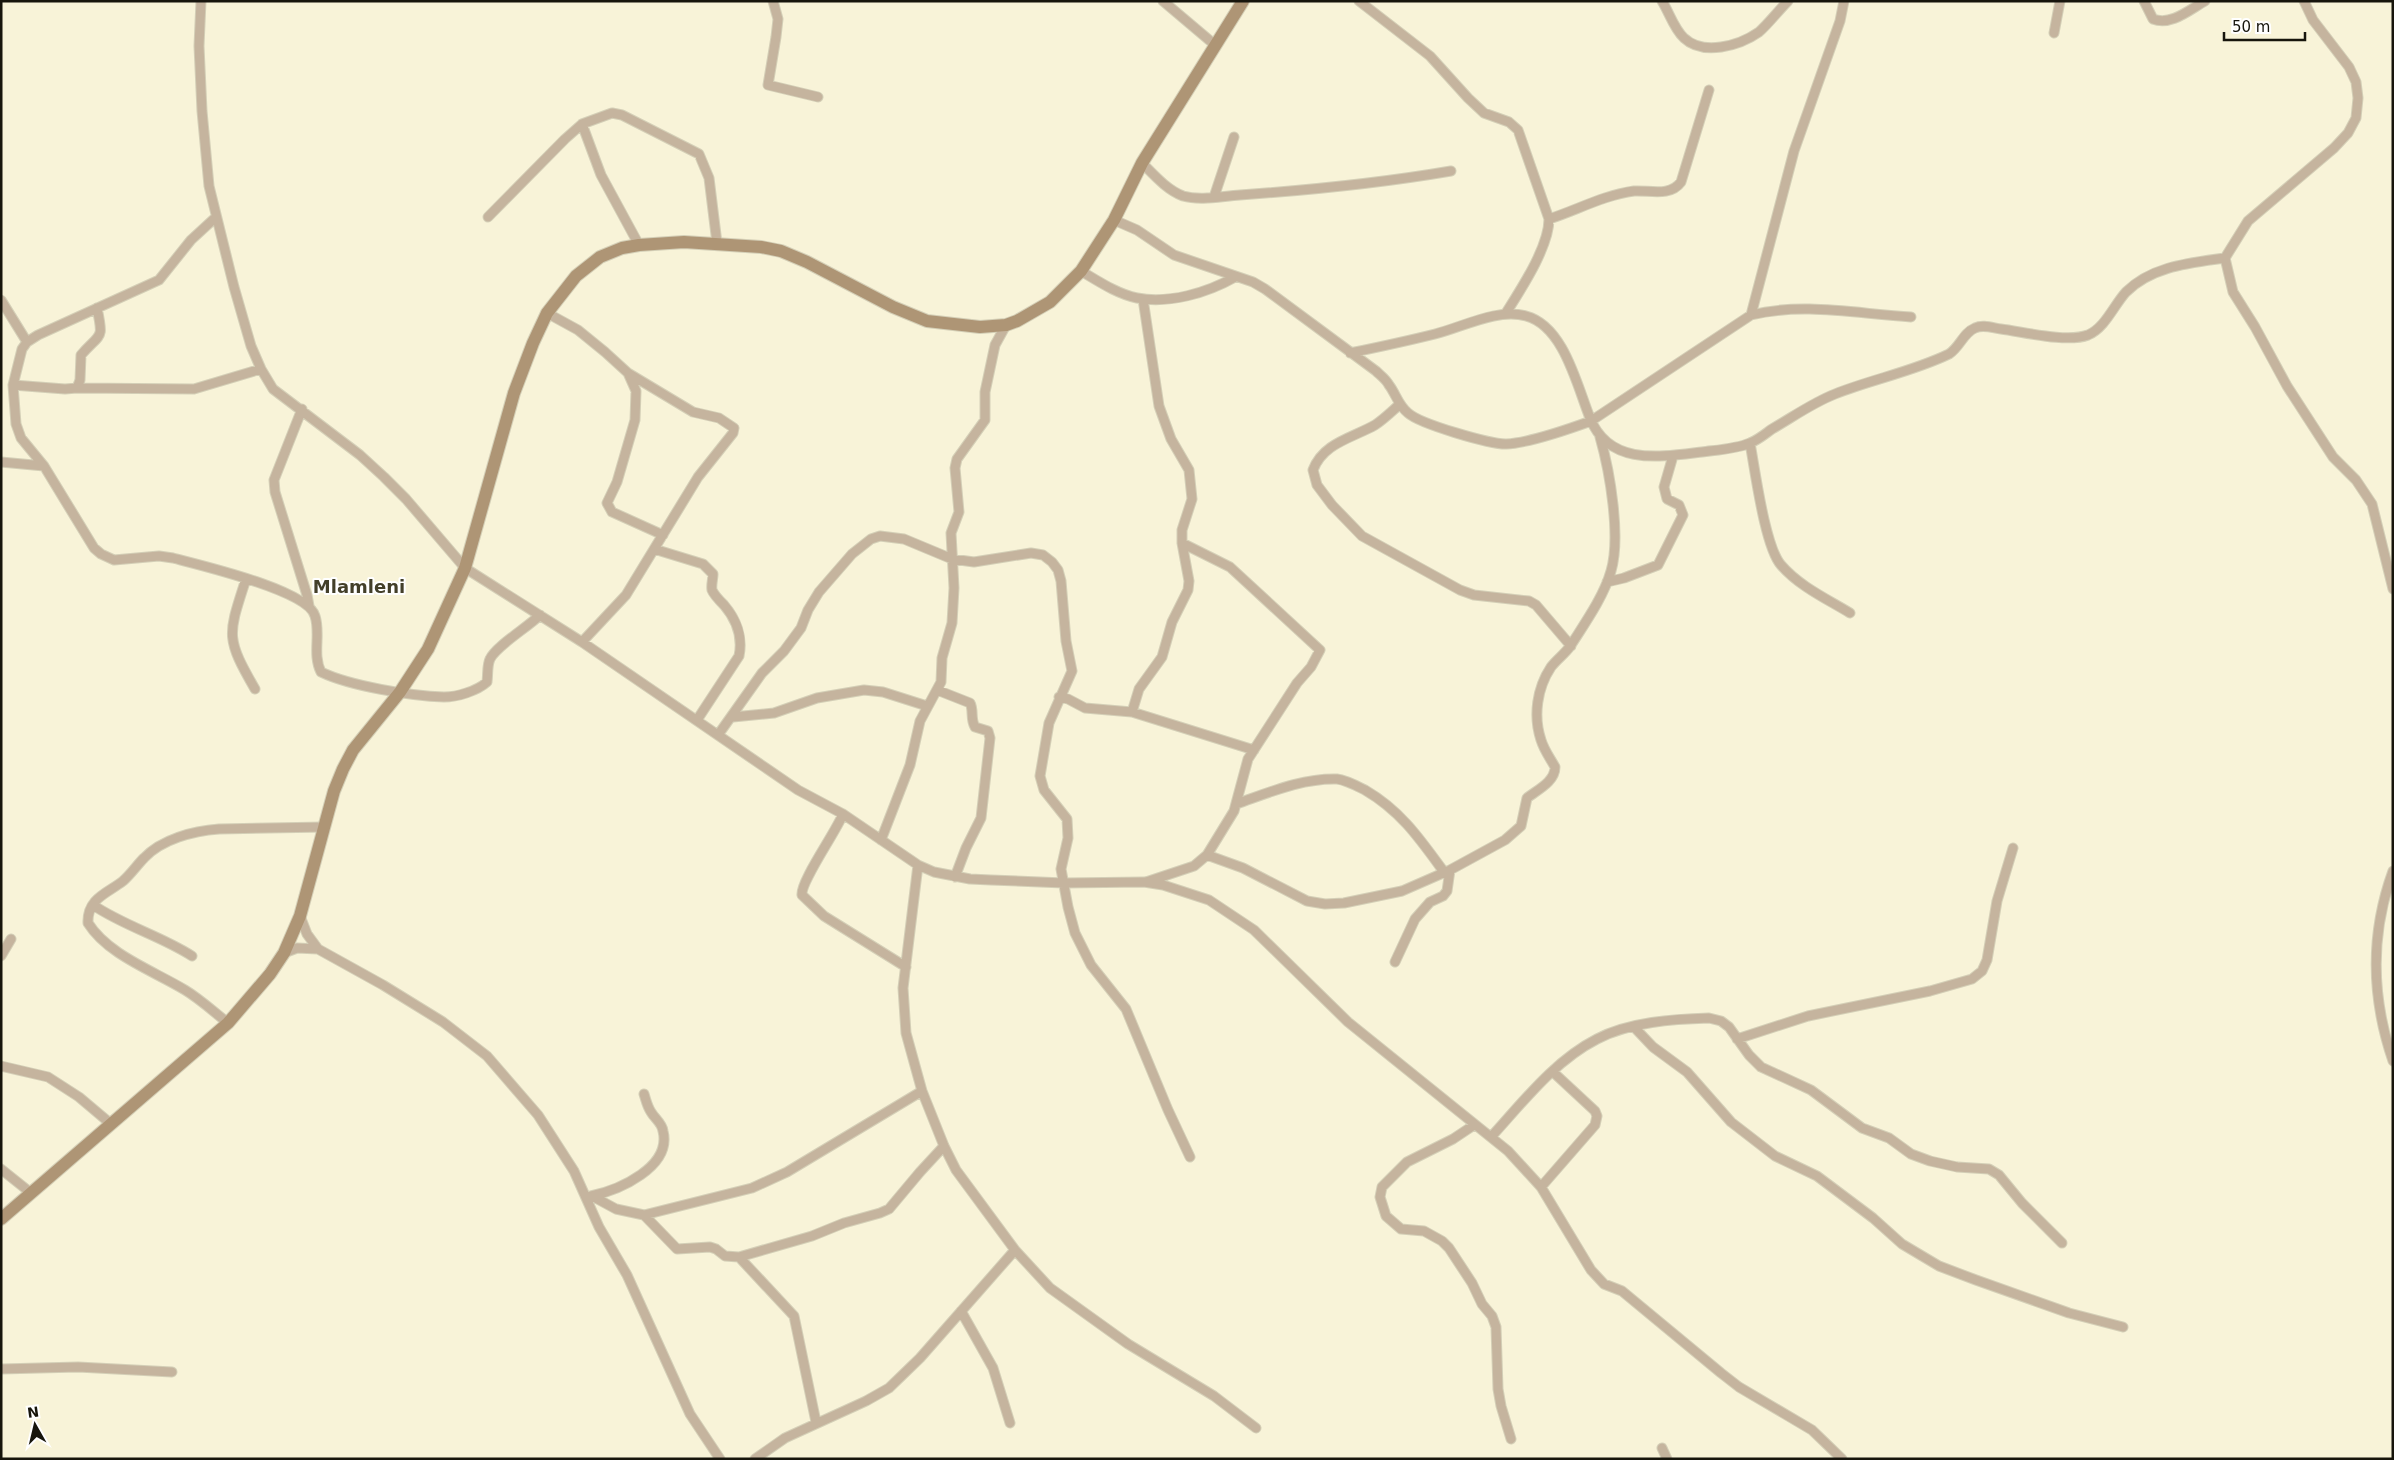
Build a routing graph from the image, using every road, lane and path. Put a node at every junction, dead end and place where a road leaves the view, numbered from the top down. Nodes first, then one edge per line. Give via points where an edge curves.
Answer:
1 (774, 1) edge
2 (1163, 1) edge
3 (1242, 1) edge
4 (1359, 1) edge
5 (1662, 1) edge
6 (1788, 1) edge
7 (1844, 1) edge
8 (2060, 1) edge
9 (2144, 1) edge
10 (2205, 1) edge
11 (2304, 1) edge
12 (199, 4) edge
13 (2054, 33) dead end
14 (1214, 45) junction
15 (1709, 90) dead end
16 (818, 97) dead end
17 (582, 124) junction
18 (1234, 137) dead end
19 (1142, 163) junction
20 (1451, 171) dead end
21 (1214, 197) junction
22 (488, 217) dead end
23 (216, 218) junction
24 (1549, 219) junction
25 (1114, 220) junction
26 (717, 243) junction
27 (639, 245) junction
28 (2225, 258) junction
29 (1081, 271) junction
30 (1235, 278) junction
31 (1143, 299) junction
32 (1, 300) edge
33 (97, 308) junction
34 (547, 313) junction
35 (1506, 313) junction
36 (1751, 315) junction
37 (1911, 316) dead end
38 (1006, 325) junction
39 (27, 342) junction
40 (1350, 353) junction
41 (261, 368) junction
42 (628, 373) junction
43 (13, 385) junction
44 (77, 388) junction
45 (1399, 405) junction
46 (302, 410) junction
47 (1591, 421) junction
48 (1598, 432) junction
49 (1750, 443) junction
50 (1673, 456) junction
51 (1, 462) edge
52 (44, 466) junction
53 (663, 535) junction
54 (1182, 543) junction
55 (654, 549) junction
56 (952, 559) junction
57 (465, 568) junction
58 (246, 579) junction
59 (1607, 582) junction
60 (2393, 589) edge
61 (309, 606) junction
62 (1850, 613) dead end
63 (540, 615) junction
64 (582, 642) junction
65 (1570, 646) junction
66 (255, 689) dead end
67 (937, 690) junction
68 (400, 692) junction
69 (1060, 697) junction
70 (928, 706) junction
71 (1132, 712) junction
72 (733, 717) junction
73 (697, 720) junction
74 (718, 735) junction
75 (1254, 750) junction
76 (1236, 804) junction
77 (843, 814) junction
78 (325, 827) junction
79 (881, 840) junction
80 (2013, 848) dead end
81 (1207, 855) junction
82 (918, 865) junction
83 (1447, 871) junction
84 (2393, 871) edge
85 (955, 877) junction
86 (1144, 882) junction
87 (1064, 883) junction
88 (94, 905) junction
89 (300, 916) junction
90 (11, 939) dead end
91 (318, 949) junction
92 (284, 953) junction
93 (1, 956) edge
94 (192, 956) dead end
95 (1395, 962) dead end
96 (906, 967) junction
97 (228, 1023) junction
98 (1634, 1027) junction
99 (1737, 1039) junction
100 (2393, 1061) edge
101 (1, 1066) edge
102 (1552, 1072) junction
103 (922, 1091) junction
104 (644, 1094) dead end
105 (111, 1124) junction
106 (1474, 1125) junction
107 (1491, 1137) junction
108 (944, 1146) junction
109 (1190, 1157) dead end
110 (1, 1169) edge
111 (1541, 1187) junction
112 (32, 1193) junction
113 (589, 1196) junction
114 (644, 1215) junction
115 (1, 1219) edge
116 (2062, 1243) dead end
117 (1014, 1250) junction
118 (739, 1257) junction
119 (961, 1311) junction
120 (2123, 1327) dead end
121 (1, 1369) edge
122 (172, 1372) dead end
123 (816, 1422) junction
124 (1010, 1423) dead end
125 (1256, 1428) dead end
126 (1511, 1439) dead end
127 (1662, 1448) dead end
128 (720, 1459) edge
129 (755, 1459) edge
130 (1667, 1459) edge
131 (1842, 1459) edge

1 - 16 street via 778,19 768,84
2 - 14 street
3 - 14 main road
4 - 24 street via 1430,56 1484,112 1509,122 1518,130
5 - 6 street via 1682,36 1690,43 1706,48 1742,40 1759,32
7 - 36 street via 1840,21 1794,151
8 - 13 street
9 - 10 street via 2153,19 2159,21 2172,20
11 - 28 street via 2313,20 2349,67 2356,82 2356,118 2334,148 2248,221
12 - 23 street via 202,111
14 - 19 main road
15 - 24 street via 1677,187 1664,192 1624,193
17 - 22 street
17 - 26 street via 612,113 622,115 699,154 709,178
17 - 27 street via 601,176
18 - 21 street
19 - 21 street via 1162,183 1183,196
19 - 25 main road
20 - 21 street via 1319,189
23 - 33 street via 191,240 159,280
23 - 41 street via 243,319
24 - 35 street via 1545,240
25 - 29 main road
25 - 30 street via 1137,230 1174,255
26 - 27 main road
26 - 38 main road via 781,252 927,321
27 - 34 main road via 600,257 576,276
28 - 49 street via 2151,274 2126,292 2097,329 2088,334 2052,336 1984,326 1973,328 1949,354 1836,393 1808,406
28 - 60 street via 2233,292 2287,386 2333,457 2356,480 2372,504
29 - 31 street via 1120,292
29 - 38 main road via 1050,302 1030,316
30 - 31 street via 1180,297
30 - 40 street via 1265,289
31 - 54 street via 1159,406 1191,480 1192,499 1182,530
32 - 39 street
33 - 39 street
33 - 44 street via 101,331 96,342 81,355
34 - 42 street via 578,330
34 - 57 main road via 514,393
35 - 40 street via 1396,344
35 - 47 street via 1531,318 1554,335
36 - 37 street via 1795,309
36 - 47 street
38 - 56 street via 995,346 985,392 985,420 954,468 959,512 951,533
39 - 43 street via 19,358
40 - 45 street via 1389,384
41 - 44 street via 194,389
41 - 46 street via 273,389
42 - 53 street via 637,395 635,420 608,507 620,516
42 - 53 street via 693,412 720,418 734,428 698,477
43 - 44 street
43 - 52 street via 17,431
45 - 47 street via 1425,423 1504,444
45 - 65 street via 1375,424 1323,452 1312,470 1317,485 1362,536 1460,590 1474,595 1529,601
46 - 57 street via 384,477
46 - 61 street via 274,480
47 - 48 street
48 - 50 street via 1608,443 1630,454
48 - 59 street via 1604,450 1617,535
49 - 50 street
49 - 62 street via 1768,533 1779,564 1793,578
50 - 59 street via 1664,491 1666,499 1679,505 1684,515 1664,555 1654,567
51 - 52 street
52 - 58 street via 94,548 106,558 166,557
53 - 55 street
54 - 71 street via 1188,590 1172,622 1162,657 1139,689
54 - 75 street via 1230,567 1320,650
55 - 64 street via 626,595
55 - 73 street via 703,564 712,574 714,594 736,624 741,648 739,656
56 - 67 street via 952,623
56 - 69 street via 983,562 1031,553 1043,555 1052,562 1061,581 1072,671
56 - 72 street via 904,539 880,536 871,539 852,554 819,592 801,628 762,674
57 - 63 street
57 - 68 main road via 428,649
58 - 61 street via 288,593
58 - 66 street via 232,625 232,642 239,662
59 - 65 street
61 - 68 street via 316,616 317,658 321,672
63 - 64 street
63 - 68 street via 497,648 490,659 487,682 482,688 445,697
64 - 73 street
65 - 83 street via 1551,668 1538,702 1541,740 1555,771 1543,787 1527,798 1523,820 1516,832
67 - 70 street
67 - 85 street via 970,703 974,726 988,731 990,738 982,818
68 - 78 main road via 353,750 334,791
69 - 71 street via 1085,708
69 - 87 street via 1048,723 1040,776 1044,790 1067,820 1068,838 1061,869
70 - 72 street via 883,692 864,690 818,698 774,713
70 - 79 street via 915,738 902,790
71 - 75 street
72 - 74 street
73 - 74 street
74 - 77 street via 798,790
75 - 76 street via 1248,759
76 - 81 street
76 - 83 street via 1291,786 1339,779 1381,799 1406,821
77 - 79 street
77 - 96 street via 803,884 802,895 824,916
78 - 88 street via 202,830 180,837 150,853 121,883 103,892
78 - 89 main road
79 - 82 street
80 - 99 street via 1996,901 1987,960 1982,971 1972,979 1930,992 1808,1016
81 - 83 street via 1243,868 1306,900 1325,904 1402,891
81 - 86 street via 1194,866
82 - 85 street
82 - 96 street
83 - 95 street via 1447,891 1430,902 1415,919
84 - 100 street via 2381,905 2376,933 2381,1021
85 - 87 street
86 - 87 street
86 - 106 street via 1209,900 1254,930 1348,1022
87 - 109 street via 1070,916 1082,949 1106,986 1126,1009
88 - 94 street
88 - 97 street via 88,923 112,947 132,962 185,990
89 - 91 street
89 - 92 main road
90 - 93 street
91 - 92 street via 297,948
91 - 113 street via 442,1022 487,1056 543,1121
92 - 97 main road
96 - 103 street via 903,1007 906,1033
97 - 105 main road
98 - 99 street via 1709,1018 1721,1020
98 - 102 street via 1596,1039
98 - 120 street via 1653,1047 1687,1072 1738,1128 1775,1156 1817,1176 1902,1244 1939,1266 1976,1280 2069,1313
99 - 116 street via 1761,1067 1811,1090 1862,1128 1889,1138 1911,1154 1957,1167 1989,1169 2000,1175 2022,1203
101 - 105 street via 48,1077 79,1097
102 - 107 street
102 - 111 street via 1597,1116 1595,1125
103 - 108 street
103 - 114 street via 871,1124 771,1180 752,1188
104 - 113 street via 664,1131 664,1146 658,1160 620,1187
105 - 112 main road
106 - 107 street
106 - 126 street via 1454,1139 1406,1162 1382,1187 1380,1196 1386,1216 1401,1229 1432,1234 1449,1248 1492,1316 1496,1327 1501,1406
107 - 111 street
108 - 117 street via 956,1170
108 - 118 street via 886,1211
110 - 112 street
111 - 131 street via 1580,1254 1600,1280 1622,1291 1739,1387 1812,1430
112 - 115 main road
113 - 114 street via 616,1209
113 - 128 street via 599,1227 646,1313 690,1414
114 - 118 street via 677,1249 710,1247 725,1256
117 - 119 street
117 - 125 street via 1050,1288 1128,1344 1214,1396
118 - 123 street via 794,1316
119 - 123 street via 889,1388
119 - 124 street via 993,1368
121 - 122 street via 87,1367
123 - 129 street
127 - 130 street

